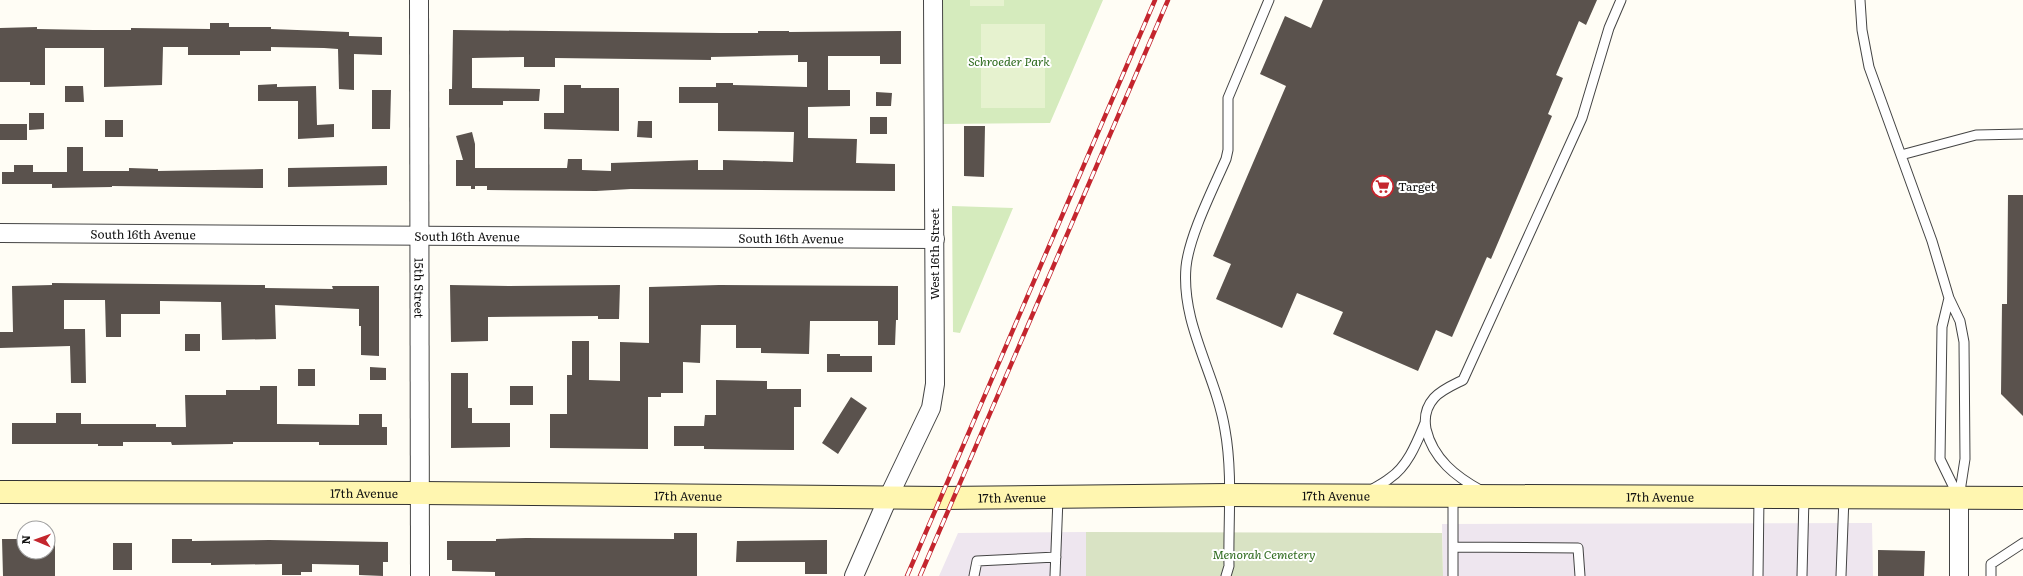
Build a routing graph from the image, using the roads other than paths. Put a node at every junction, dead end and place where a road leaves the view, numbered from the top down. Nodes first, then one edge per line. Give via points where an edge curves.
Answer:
1 (419, 0) edge
2 (933, 0) edge
3 (1269, 0) edge
4 (1621, 0) edge
5 (1860, 0) edge
6 (2023, 134) edge
7 (1901, 156) junction
8 (0, 234) edge
9 (420, 236) junction
10 (934, 239) junction
11 (1949, 298) junction
12 (1425, 423) junction
13 (0, 492) edge
14 (420, 493) junction
15 (1228, 495) junction
16 (1360, 496) junction
17 (1453, 496) junction
18 (1493, 496) junction
19 (1759, 497) junction
20 (1804, 497) junction
21 (1844, 497) junction
22 (888, 498) junction
23 (1058, 498) junction
24 (1959, 498) junction
25 (2023, 498) edge
26 (2023, 543) edge
27 (1453, 547) junction
28 (1056, 557) junction
29 (420, 576) edge
30 (854, 576) edge
31 (974, 576) edge
32 (1055, 576) edge
33 (1226, 576) edge
34 (1453, 576) edge
35 (1580, 576) edge
36 (1758, 576) edge
37 (1802, 576) edge
38 (1841, 576) edge
39 (1959, 576) edge
40 (1991, 576) edge

1 - 9 street, 15th Street
2 - 10 street, West 16th Street
3 - 15 lane via 1228,98 1226,159 1191,244 1186,265 1185,287 1193,330 1216,391 1225,430
4 - 12 lane via 1609,28 1582,118 1463,380 1434,398 1426,411
5 - 7 lane via 1862,30 1869,67
6 - 7 lane via 1976,135
7 - 11 lane via 1941,266
8 - 9 street, South 16th Avenue
9 - 10 street, South 16th Avenue
9 - 14 street, 15th Street
10 - 22 street, West 16th Street via 935,384 932,408
11 - 24 lane via 1960,321 1964,342 1965,459
11 - 24 lane via 1942,327 1940,459
12 - 16 lane via 1413,450 1392,478
12 - 18 lane via 1432,447 1445,466
13 - 14 street, 17th Avenue
14 - 22 street, 17th Avenue
14 - 29 street, 15th Street
15 - 16 street, 17th Avenue
15 - 23 street, 17th Avenue
15 - 33 lane via 1229,566
16 - 17 street, 17th Avenue
17 - 18 street, 17th Avenue
17 - 27 lane
18 - 19 street, 17th Avenue
19 - 20 street, 17th Avenue
19 - 36 lane
20 - 21 street, 17th Avenue
20 - 37 lane
21 - 24 street, 17th Avenue
21 - 38 lane
22 - 23 street, 17th Avenue
22 - 30 street, West 16th Street
23 - 28 lane
24 - 25 street, 17th Avenue
24 - 39 street
26 - 40 lane via 1991,564
27 - 34 lane
27 - 35 lane via 1578,548
28 - 31 lane via 977,561
28 - 32 lane

